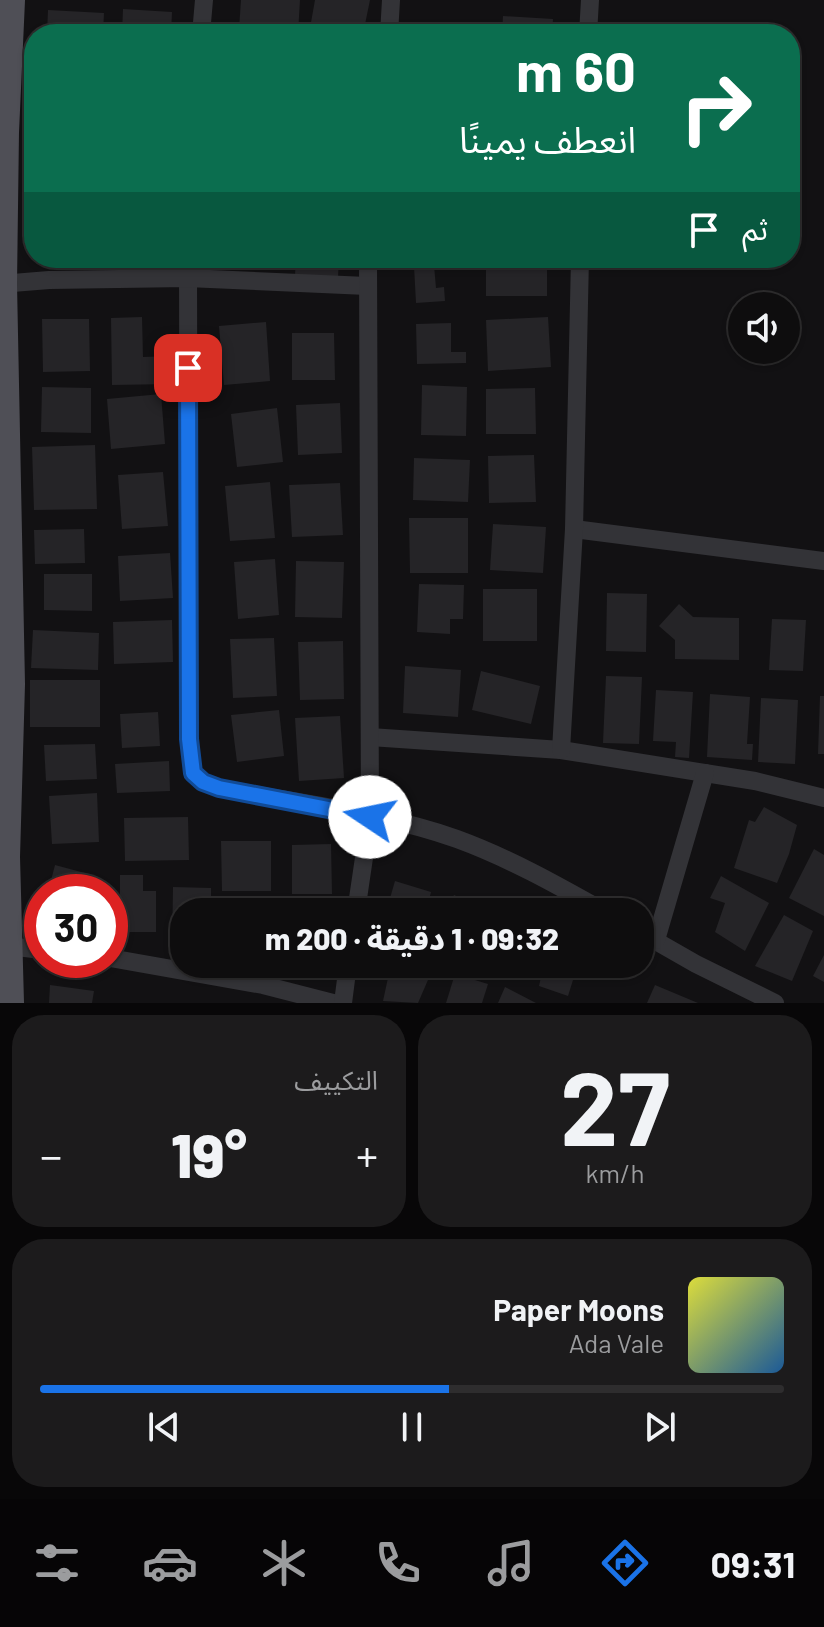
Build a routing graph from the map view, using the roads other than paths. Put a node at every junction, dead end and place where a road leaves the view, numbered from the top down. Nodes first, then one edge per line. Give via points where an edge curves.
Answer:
1 (10, 0) edge
2 (204, 0) edge
3 (391, 0) edge
4 (590, 0) edge
5 (202, 24) edge
6 (390, 24) edge
7 (589, 24) edge
8 (188, 268) edge
9 (368, 268) edge
10 (580, 268) edge
11 (187, 278) junction
12 (1, 284) edge
13 (367, 286) junction
14 (574, 529) junction
15 (824, 561) edge
16 (370, 737) junction
17 (561, 750) junction
18 (705, 773) junction
19 (784, 786) junction
20 (824, 786) edge
21 (824, 798) edge
22 (370, 817) junction
23 (358, 898) edge
24 (580, 898) edge
25 (654, 919) edge
26 (654, 939) edge
27 (8, 946) junction
28 (24, 948) edge
29 (128, 961) edge
30 (346, 978) edge
31 (9, 1003) edge
32 (333, 1003) edge
33 (343, 1003) edge
34 (775, 1003) edge

1 - 12 main road
2 - 5 street
3 - 6 street
4 - 7 street
8 - 11 street
9 - 13 street
10 - 14 street
11 - 12 street
11 - 13 street
11 - 22 street via 193,773 219,788
12 - 27 main road via 10,684
13 - 16 street
14 - 15 street
14 - 17 street
16 - 17 street
16 - 22 street
17 - 18 street
18 - 19 street
18 - 25 street
19 - 20 street
19 - 21 street
22 - 23 street
22 - 24 street via 456,839
26 - 34 street
27 - 28 street
27 - 31 main road
29 - 32 street
30 - 33 street

